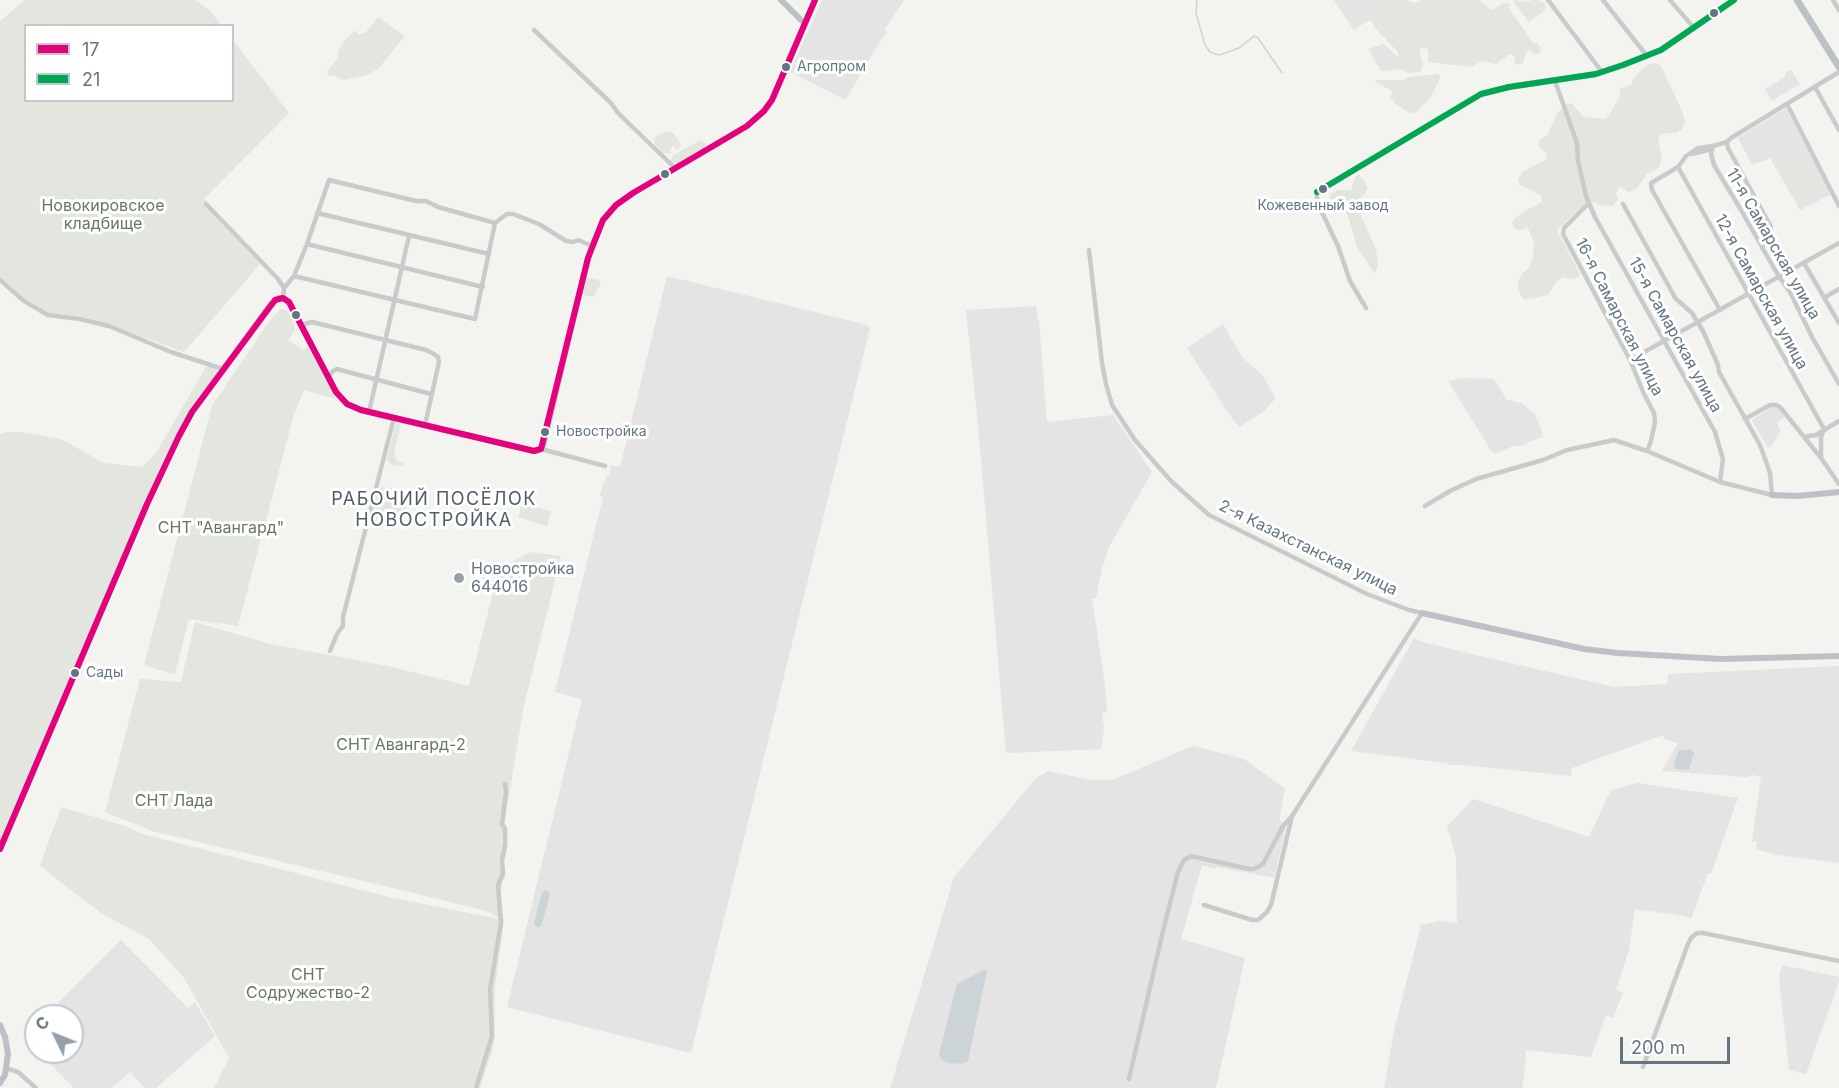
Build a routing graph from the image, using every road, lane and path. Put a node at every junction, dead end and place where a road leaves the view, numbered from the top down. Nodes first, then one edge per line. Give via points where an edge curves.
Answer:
1 (781, 0) edge
2 (815, 0) edge
3 (1548, 0) edge
4 (1603, 0) edge
5 (1670, 0) edge
6 (1734, 0) edge
7 (1797, 0) edge
8 (1833, 0) edge
9 (1839, 10) edge
10 (805, 24) junction
11 (1694, 28) junction
12 (534, 30) dead end
13 (1647, 56) junction
14 (1839, 67) edge
15 (1602, 72) junction
16 (1839, 72) edge
17 (1555, 81) junction
18 (1815, 87) junction
19 (1787, 104) junction
20 (1839, 130) edge
21 (1727, 142) junction
22 (1713, 148) junction
23 (1678, 167) junction
24 (675, 168) junction
25 (1317, 192) joint
26 (1589, 203) junction
27 (206, 204) dead end
28 (1623, 204) dead end
29 (1839, 206) edge
30 (318, 213) junction
31 (495, 223) junction
32 (409, 236) junction
33 (1839, 243) edge
34 (307, 244) junction
35 (592, 246) junction
36 (1762, 248) junction
37 (1089, 250) dead end
38 (489, 254) junction
39 (1804, 263) junction
40 (401, 268) junction
41 (294, 276) junction
42 (1779, 278) junction
43 (0, 280) edge
44 (483, 287) junction
45 (284, 288) junction
46 (1839, 289) edge
47 (1749, 294) junction
48 (283, 298) junction
49 (1824, 298) junction
50 (394, 300) junction
51 (1366, 308) dead end
52 (1720, 310) junction
53 (1698, 322) junction
54 (1839, 323) edge
55 (301, 325) junction
56 (384, 339) junction
57 (1665, 340) junction
58 (1630, 360) junction
59 (223, 369) junction
60 (328, 377) junction
61 (375, 380) junction
62 (1839, 384) edge
63 (431, 393) junction
64 (369, 412) junction
65 (394, 418) junction
66 (1745, 419) junction
67 (1839, 421) edge
68 (425, 425) junction
69 (1824, 429) junction
70 (1804, 437) junction
71 (542, 448) junction
72 (1647, 451) junction
73 (1821, 458) junction
74 (605, 466) dead end
75 (1720, 482) junction
76 (1839, 484) edge
77 (1839, 492) edge
78 (1772, 495) junction
79 (1425, 506) dead end
80 (1422, 613) junction
81 (330, 651) dead end
82 (1839, 656) edge
83 (505, 784) dead end
84 (1292, 816) junction
85 (0, 849) edge
86 (1204, 905) dead end
87 (1839, 961) edge
88 (0, 1025) edge
89 (1644, 1067) dead end
90 (6, 1068) junction
91 (1129, 1079) dead end
92 (0, 1083) edge
93 (36, 1088) edge
94 (476, 1088) edge

1 - 10 street
2 - 10 street
3 - 15 street
4 - 13 street
5 - 11 street
6 - 11 street
7 - 14 main road
8 - 9 street
10 - 24 street via 764,111 747,126
11 - 13 street
12 - 24 street
13 - 15 street
15 - 17 street
16 - 18 street
17 - 25 street via 1481,94
17 - 26 street, 15-я Самарская улица via 1577,143 1581,179
18 - 19 street
18 - 20 street
19 - 21 street
19 - 29 street
21 - 22 street
21 - 36 street via 1771,227
22 - 23 street via 1704,146 1689,154
22 - 36 street, 11-я Самарская улица via 1714,165
23 - 47 street, 12-я Самарская улица
23 - 52 street via 1651,185
24 - 35 street via 616,205 603,220
25 - 51 street via 1317,202 1350,281
26 - 57 street, 15-я Самарская улица
26 - 58 street, 16-я Самарская улица via 1564,228 1563,234
27 - 45 street
28 - 53 street via 1675,298
30 - 31 street via 329,180 426,201
30 - 32 street
30 - 34 street
31 - 35 street via 513,214 566,241 578,240
31 - 38 street
32 - 38 street
32 - 40 street
33 - 39 street
34 - 40 street
34 - 41 street
35 - 71 street
36 - 42 street, 11-я Самарская улица
37 - 80 street, 2-я Казахстанская улица via 1102,363 1112,405 1135,440 1171,482 1209,515 1367,594
38 - 44 street
39 - 42 street
39 - 49 street
40 - 44 street
40 - 50 street
41 - 45 street
41 - 50 street
42 - 47 street
42 - 62 street, 11-я Самарская улица
43 - 59 street via 48,315 109,326
44 - 50 street via 475,319
45 - 48 street
46 - 49 street
47 - 52 street
47 - 69 street, 12-я Самарская улица
48 - 55 street
48 - 59 street via 270,305
49 - 54 street
50 - 56 street
52 - 53 street
53 - 57 street
53 - 66 street
55 - 56 street via 312,322
55 - 60 street
56 - 61 street
56 - 63 street via 438,357
57 - 58 street
57 - 75 street, 15-я Самарская улица via 1715,432 1723,459
58 - 72 street, 16-я Самарская улица via 1655,416
59 - 85 street via 192,412 166,462
60 - 61 street via 337,369
60 - 64 street via 347,405
61 - 63 street
61 - 64 street
63 - 68 street
64 - 65 street
65 - 68 street
65 - 81 street via 343,626
66 - 70 street via 1776,405
66 - 78 street via 1765,457
67 - 69 street
68 - 71 street via 534,451
69 - 70 street
69 - 73 street
70 - 73 street
71 - 74 street
72 - 75 street
72 - 79 street via 1614,440 1567,450 1476,479
73 - 76 street
75 - 78 street
77 - 78 street
80 - 82 street, 2-я Казахстанская улица via 1584,649 1632,654 1721,659
80 - 84 street
83 - 94 street via 505,846 498,885 501,923 490,989 492,1036
84 - 86 street via 1267,912 1252,921
84 - 91 street via 1260,867 1191,856 1184,860 1162,935
87 - 89 street via 1697,933 1688,944
88 - 90 street via 8,1054
90 - 92 street
90 - 93 street via 18,1072

